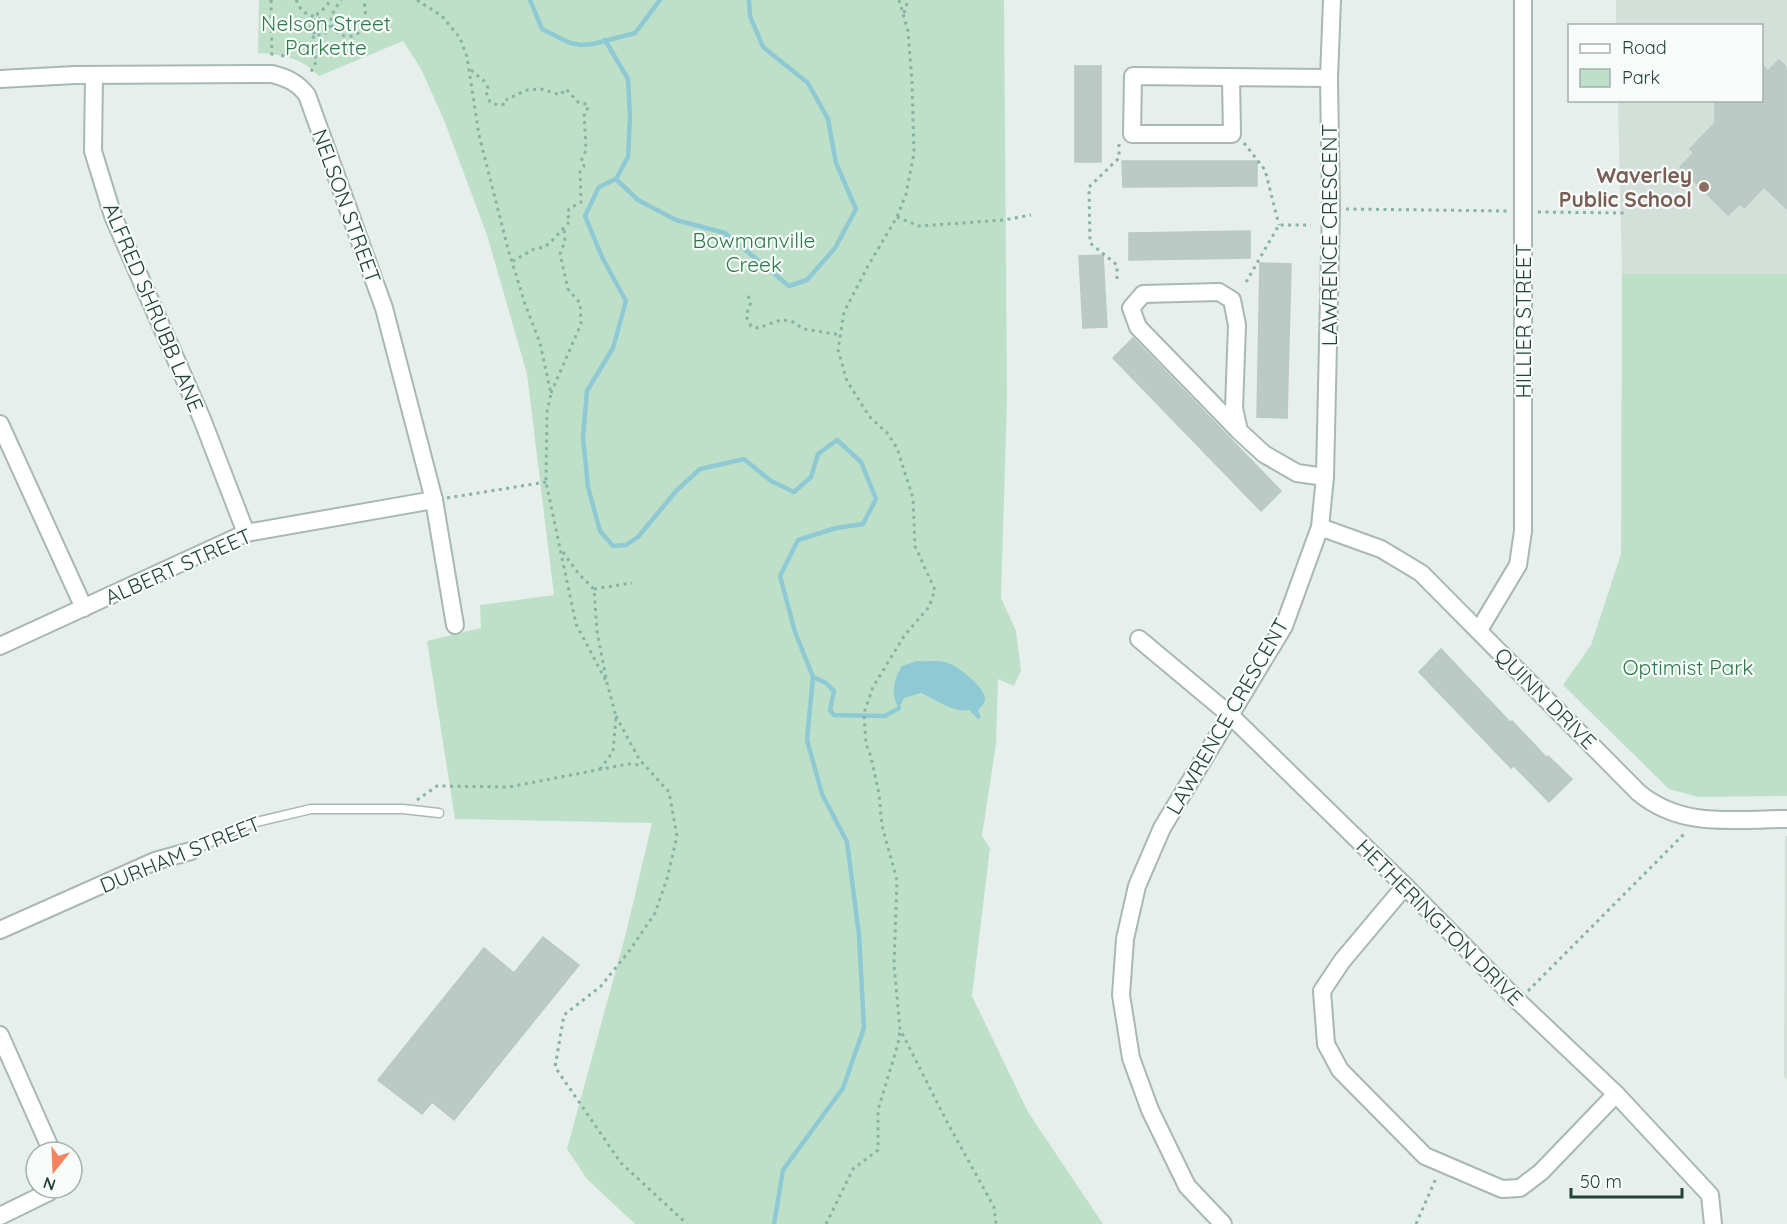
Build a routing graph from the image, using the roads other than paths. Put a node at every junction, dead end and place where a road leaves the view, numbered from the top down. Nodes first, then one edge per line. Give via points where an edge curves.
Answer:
1 (1332, 0) edge
2 (1523, 0) edge
3 (94, 75) junction
4 (1231, 78) junction
5 (1329, 78) junction
6 (0, 79) edge
7 (0, 424) edge
8 (1239, 431) junction
9 (1325, 477) junction
10 (434, 500) junction
11 (1320, 527) junction
12 (246, 532) junction
13 (84, 608) junction
14 (455, 625) dead end
15 (1479, 630) junction
16 (1139, 639) dead end
17 (0, 646) edge
18 (1230, 716) junction
19 (439, 813) dead end
20 (1787, 819) edge
21 (191, 851) joint
22 (1406, 886) junction
23 (0, 930) edge
24 (0, 1035) edge
25 (1616, 1094) junction
26 (46, 1140) edge
27 (33, 1200) edge
28 (0, 1216) edge
29 (1223, 1224) edge
30 (1713, 1224) edge

1 - 5 street, LAWRENCE CRESCENT
2 - 15 street, HILLIER STREET via 1522,531 1518,565
3 - 6 street, NELSON STREET
3 - 10 street, NELSON STREET via 272,74 301,86 384,308
3 - 12 street, ALFRED SHRUBB LANE via 93,151 113,216 202,419
4 - 4 street via 1133,76 1132,134 1232,134
4 - 5 street
5 - 9 street, LAWRENCE CRESCENT via 1331,209
7 - 13 street
8 - 8 street via 1234,408 1238,325 1232,300 1219,292 1143,294 1131,308 1138,327
8 - 9 street via 1264,454 1297,473
9 - 11 street, LAWRENCE CRESCENT
10 - 12 street, ALBERT STREET
10 - 14 street, NELSON STREET
11 - 15 street, QUINN DRIVE via 1382,549 1421,573
11 - 18 street, LAWRENCE CRESCENT via 1284,626
12 - 13 street, ALBERT STREET
13 - 17 street, ALBERT STREET
15 - 20 street, QUINN DRIVE via 1653,804 1689,818
16 - 18 street, HETHERINGTON DRIVE
18 - 22 street, HETHERINGTON DRIVE
18 - 29 street, LAWRENCE CRESCENT via 1162,828 1137,886 1125,939 1121,995 1131,1058 1150,1110 1187,1186
19 - 21 lane, DURHAM STREET via 311,809 252,823
21 - 23 street, DURHAM STREET via 155,861
22 - 25 street, HETHERINGTON DRIVE
22 - 25 street via 1342,961 1322,991 1326,1044 1340,1070 1425,1156 1502,1189 1520,1188 1541,1172
24 - 26 street
25 - 30 street, HETHERINGTON DRIVE via 1710,1195
27 - 28 street

